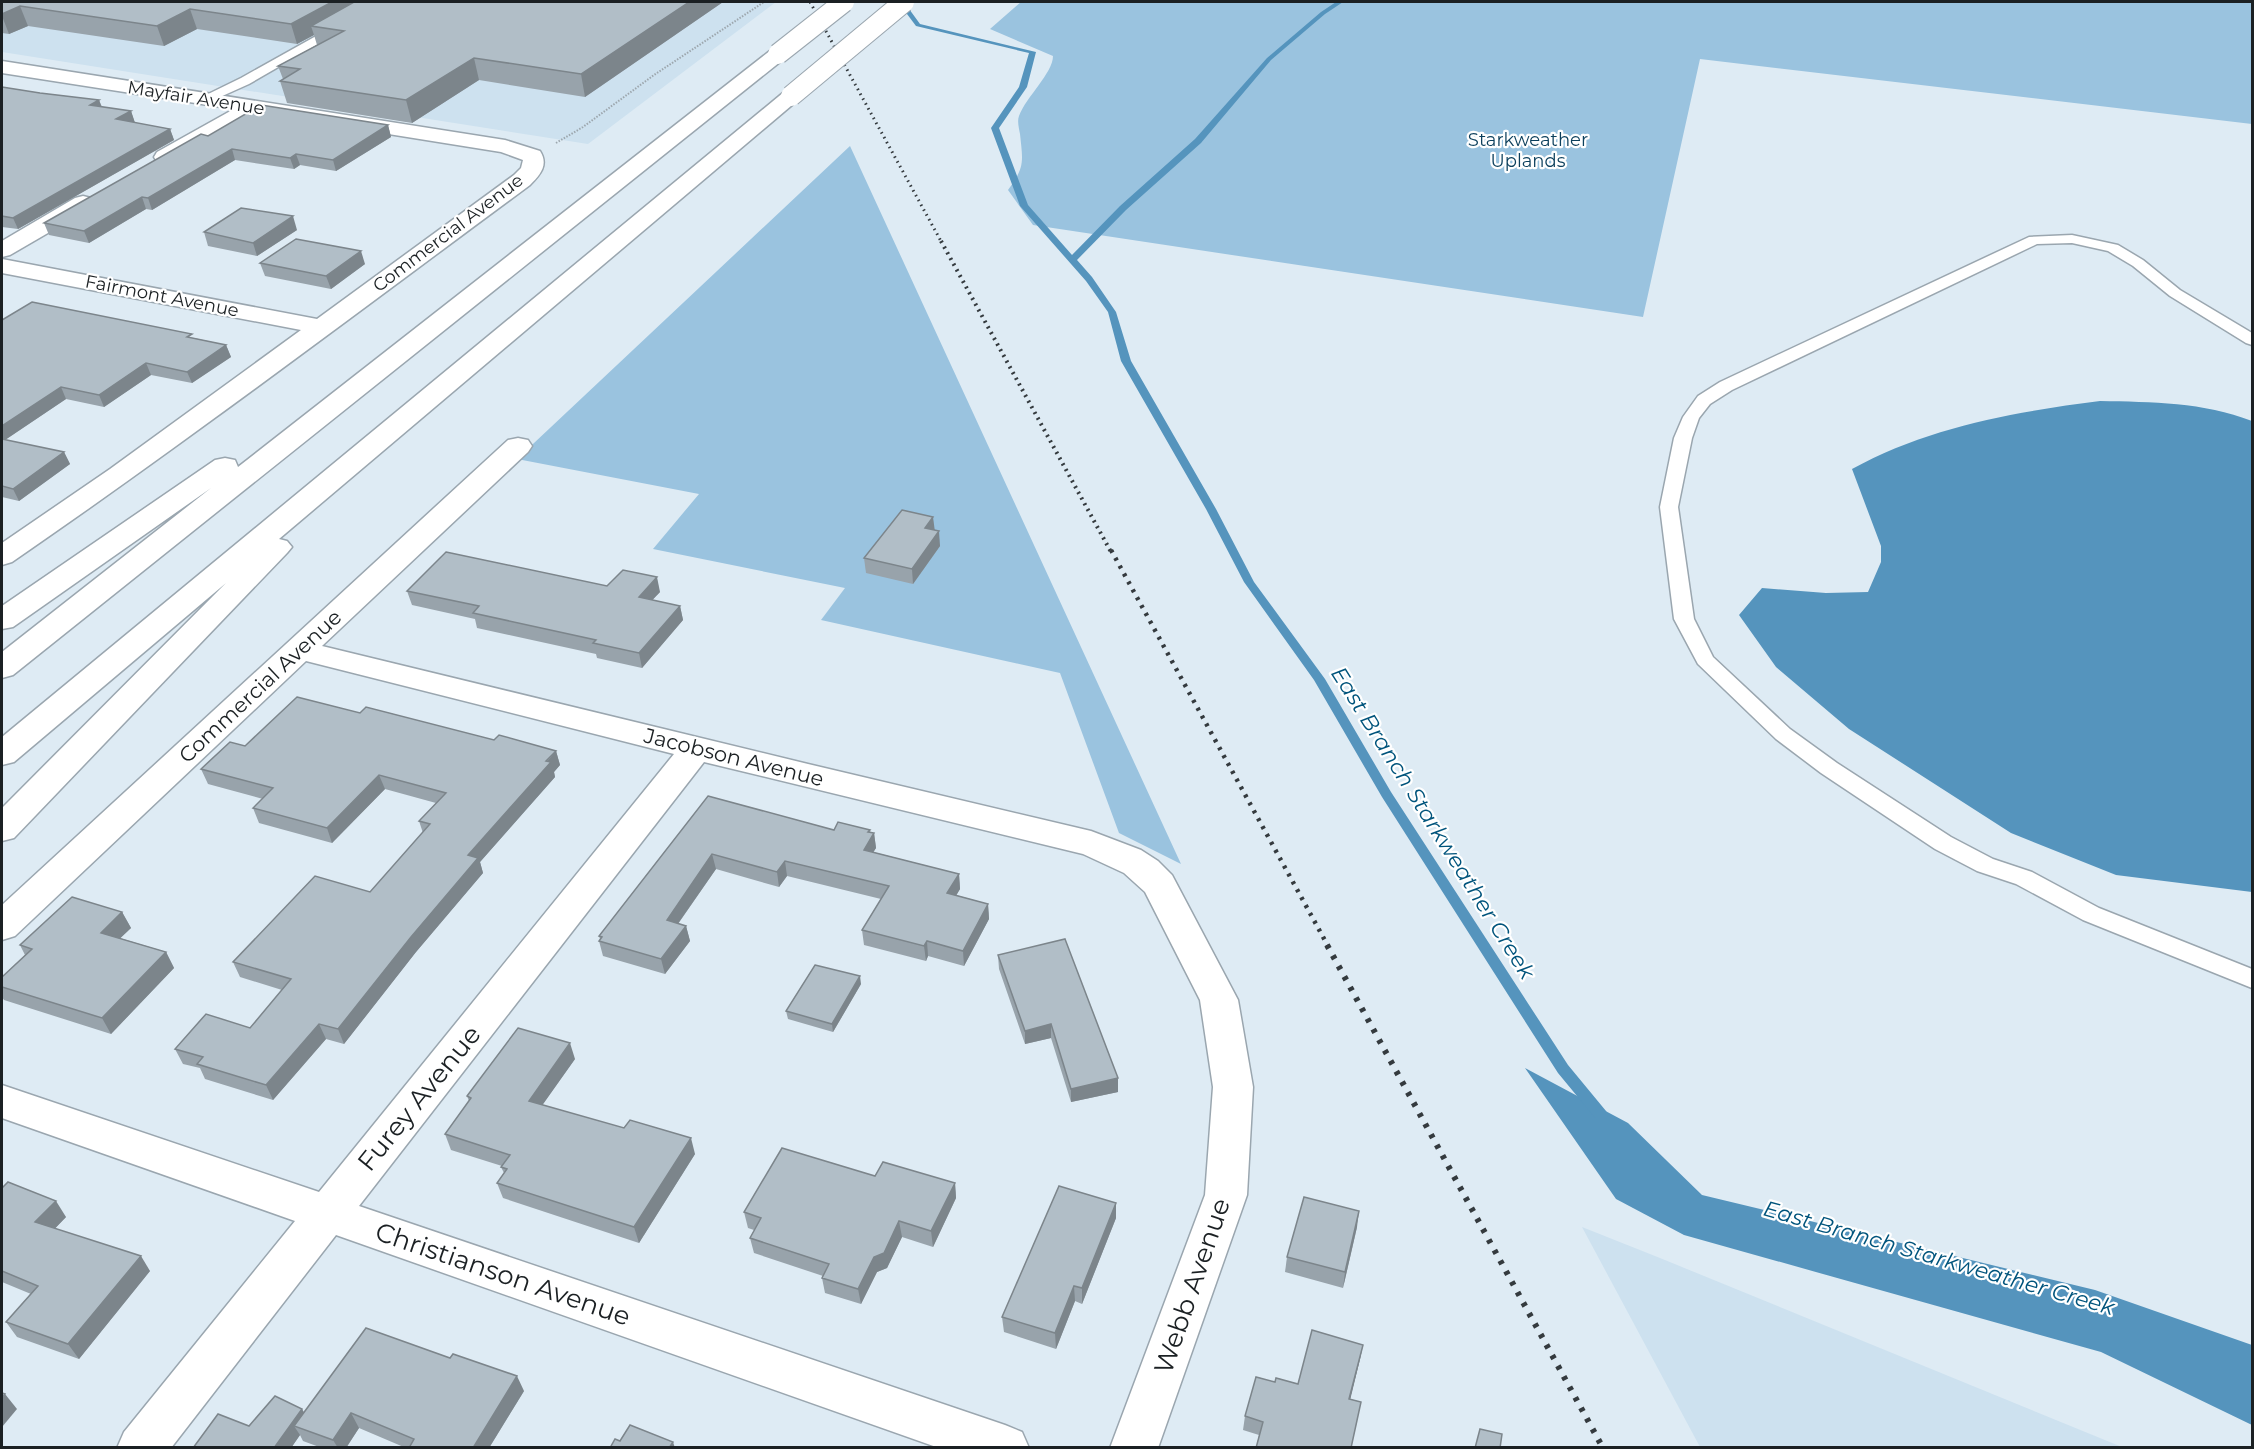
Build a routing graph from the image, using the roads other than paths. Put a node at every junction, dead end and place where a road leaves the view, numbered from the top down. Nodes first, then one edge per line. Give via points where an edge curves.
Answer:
1 (385, 2) edge
2 (844, 2) edge
3 (904, 2) edge
4 (2, 67) edge
5 (204, 99) junction
6 (253, 107) junction
7 (532, 156) joint
8 (142, 170) edge
9 (102, 192) edge
10 (2, 249) edge
11 (2, 266) edge
12 (457, 308) junction
13 (322, 327) junction
14 (2253, 340) edge
15 (411, 411) junction
16 (518, 446) dead end
17 (2, 556) edge
18 (2, 620) edge
19 (299, 650) junction
20 (2, 668) edge
21 (697, 748) junction
22 (2, 754) edge
23 (2, 829) edge
24 (1159, 884) joint
25 (2, 926) edge
26 (2253, 979) edge
27 (2, 1101) edge
28 (327, 1213) junction
29 (141, 1448) edge
30 (1005, 1448) edge
31 (1134, 1448) edge

1 - 5 lane via 246,81
2 - 12 main road, bridge
3 - 15 main road, bridge
4 - 5 main road, Mayfair Avenue
5 - 6 main road, Mayfair Avenue
6 - 7 main road, Mayfair Avenue via 505,146
6 - 8 main road
7 - 13 main road, Commercial Avenue via 532,169 522,180
9 - 10 main road
11 - 13 main road, Fairmont Avenue
12 - 18 main road
12 - 20 main road
13 - 17 main road, Commercial Avenue
14 - 26 lane via 2175,293 2113,248 2055,237 2034,240 1704,400 1690,417 1683,438 1670,507 1684,619 1705,660 1783,734 1954,848 2024,878 2091,914
15 - 22 main road
15 - 23 main road
16 - 19 main road, Commercial Avenue
19 - 21 main road, Jacobson Avenue
19 - 25 main road, Commercial Avenue
21 - 24 main road, Jacobson Avenue via 1092,843 1148,870
21 - 28 main road, Furey Avenue
24 - 31 main road, Webb Avenue via 1219,1000 1233,1088 1226,1195
27 - 28 main road, Christianson Avenue
28 - 29 main road, Furey Avenue
28 - 30 main road, Christianson Avenue

